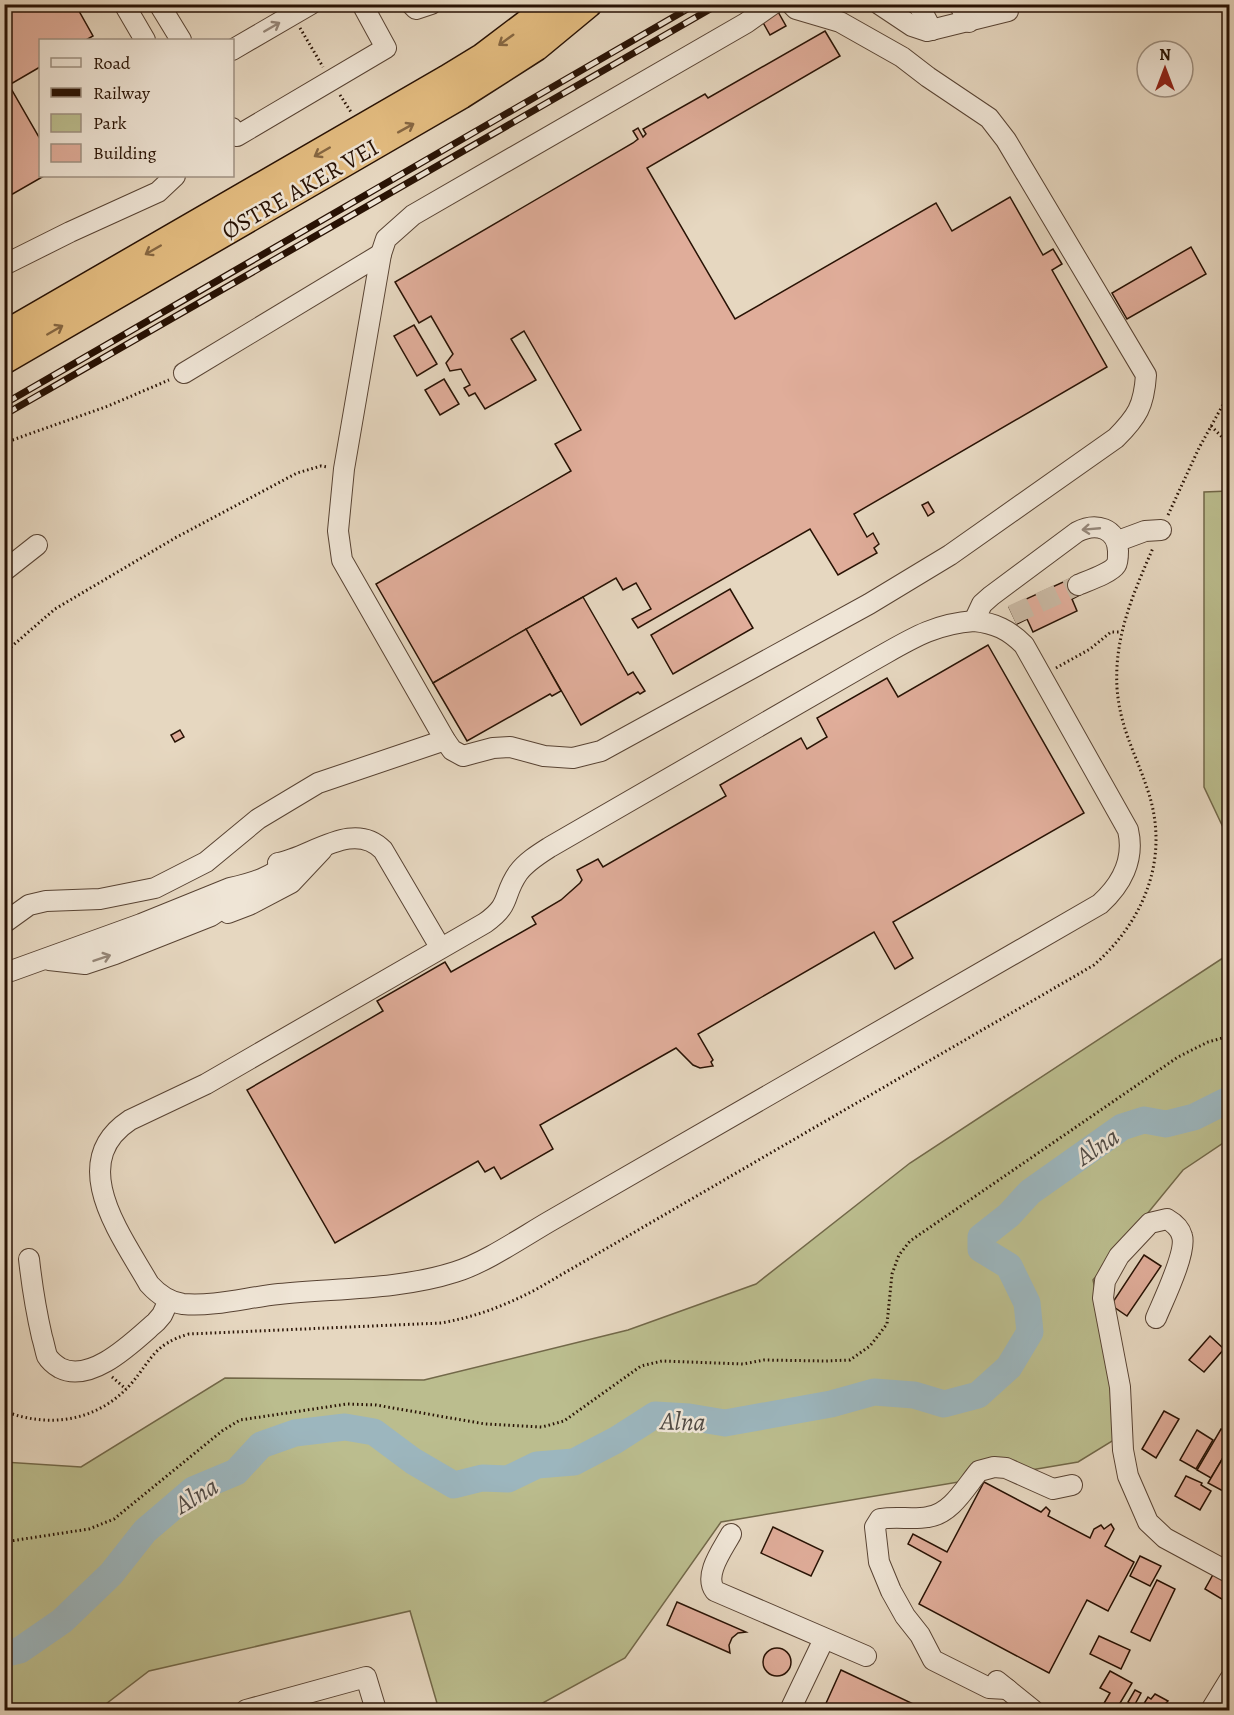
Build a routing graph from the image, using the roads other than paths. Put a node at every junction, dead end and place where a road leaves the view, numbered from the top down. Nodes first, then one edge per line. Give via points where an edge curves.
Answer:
1 (124, 4) edge
2 (159, 4) edge
3 (310, 4) edge
4 (362, 4) edge
5 (411, 4) edge
6 (431, 4) edge
7 (553, 4) edge
8 (588, 4) edge
9 (879, 4) edge
10 (918, 4) edge
11 (959, 4) edge
12 (1005, 4) edge
13 (777, 5) edge
14 (969, 22) junction
15 (932, 30) junction
16 (144, 39) edge
17 (180, 39) edge
18 (234, 49) edge
19 (234, 131) edge
20 (174, 177) edge
21 (381, 254) junction
22 (4, 265) edge
23 (4, 335) edge
24 (4, 360) edge
25 (184, 373) road end
26 (1161, 530) road end
27 (1118, 541) junction
28 (37, 545) dead end
29 (4, 571) edge
30 (1078, 585) tunnel mouth
31 (974, 621) junction
32 (445, 740) junction
33 (326, 845) junction
34 (291, 861) junction
35 (253, 883) junction
36 (230, 888) junction
37 (211, 916) junction
38 (4, 923) edge
39 (438, 943) junction
40 (45, 959) junction
41 (4, 971) edge
42 (29, 1259) dead end
43 (169, 1300) junction
44 (1156, 1318) dead end
45 (1072, 1485) dead end
46 (731, 1534) dead end
47 (1230, 1573) edge
48 (824, 1639) junction
49 (866, 1656) dead end
50 (1230, 1679) edge
51 (246, 1710) edge
52 (375, 1710) edge
53 (790, 1710) edge
54 (1033, 1710) edge
55 (1211, 1710) edge

1 - 16 street
2 - 17 street
18 -> 3 street
4 - 19 street via 386,48 237,136
5 - 6 street via 416,9
7 -> 23 highway, ØSTRE AKER VEI via 447,79
24 -> 8 highway, ØSTRE AKER VEI via 461,95 536,47
9 - 15 street via 912,26
10 - 15 street
11 - 14 street
12 - 14 street via 1008,11
13 - 21 street via 413,215 386,239
13 - 32 street via 840,22 902,57 989,118 1006,140 1146,375 1145,396 1134,420 1116,438 950,555 869,604 601,751 573,758 544,756 510,747 463,756
14 - 15 street
20 - 22 street via 158,192
21 - 25 street
21 - 32 street via 344,469 338,531 342,560
26 - 27 street
27 - 30 street via 1116,565
27 -> 31 street via 1103,529 1092,527 1077,532 991,596
28 - 29 street
31 - 39 street via 945,624 926,632 550,847 517,874 497,914
31 - 43 street via 1004,620 1024,645 1128,830 1130,848 1123,878 1112,894 463,1269 422,1280 200,1304
32 - 38 street via 318,783 258,819 206,862 155,888 100,900 46,901 29,905
33 - 34 street
33 - 37 street via 291,883 233,912
33 - 39 street via 360,839 383,850
34 - 35 street via 278,872
34 - 36 street via 248,875
35 - 36 street
35 - 37 street
36 - 40 street
40 -> 37 street via 85,964
39 - 43 street via 215,1079 129,1120 112,1134 101,1159 103,1197 149,1284
40 - 41 street
42 - 43 street via 47,1356 63,1370 91,1369 112,1358 156,1322
44 - 47 street via 1184,1247 1182,1234 1167,1219 1150,1223 1119,1256 1105,1281 1103,1298 1120,1387 1123,1450 1128,1476 1148,1522 1165,1538
45 - 54 street via 1053,1490 1006,1468 985,1469 979,1471 950,1508 930,1517 880,1519 874,1527 879,1562 905,1616 933,1660 989,1688 1007,1689
46 - 48 street via 712,1573 711,1586 715,1591
48 - 49 street
48 - 53 street
50 - 55 street
51 - 52 street via 366,1677

